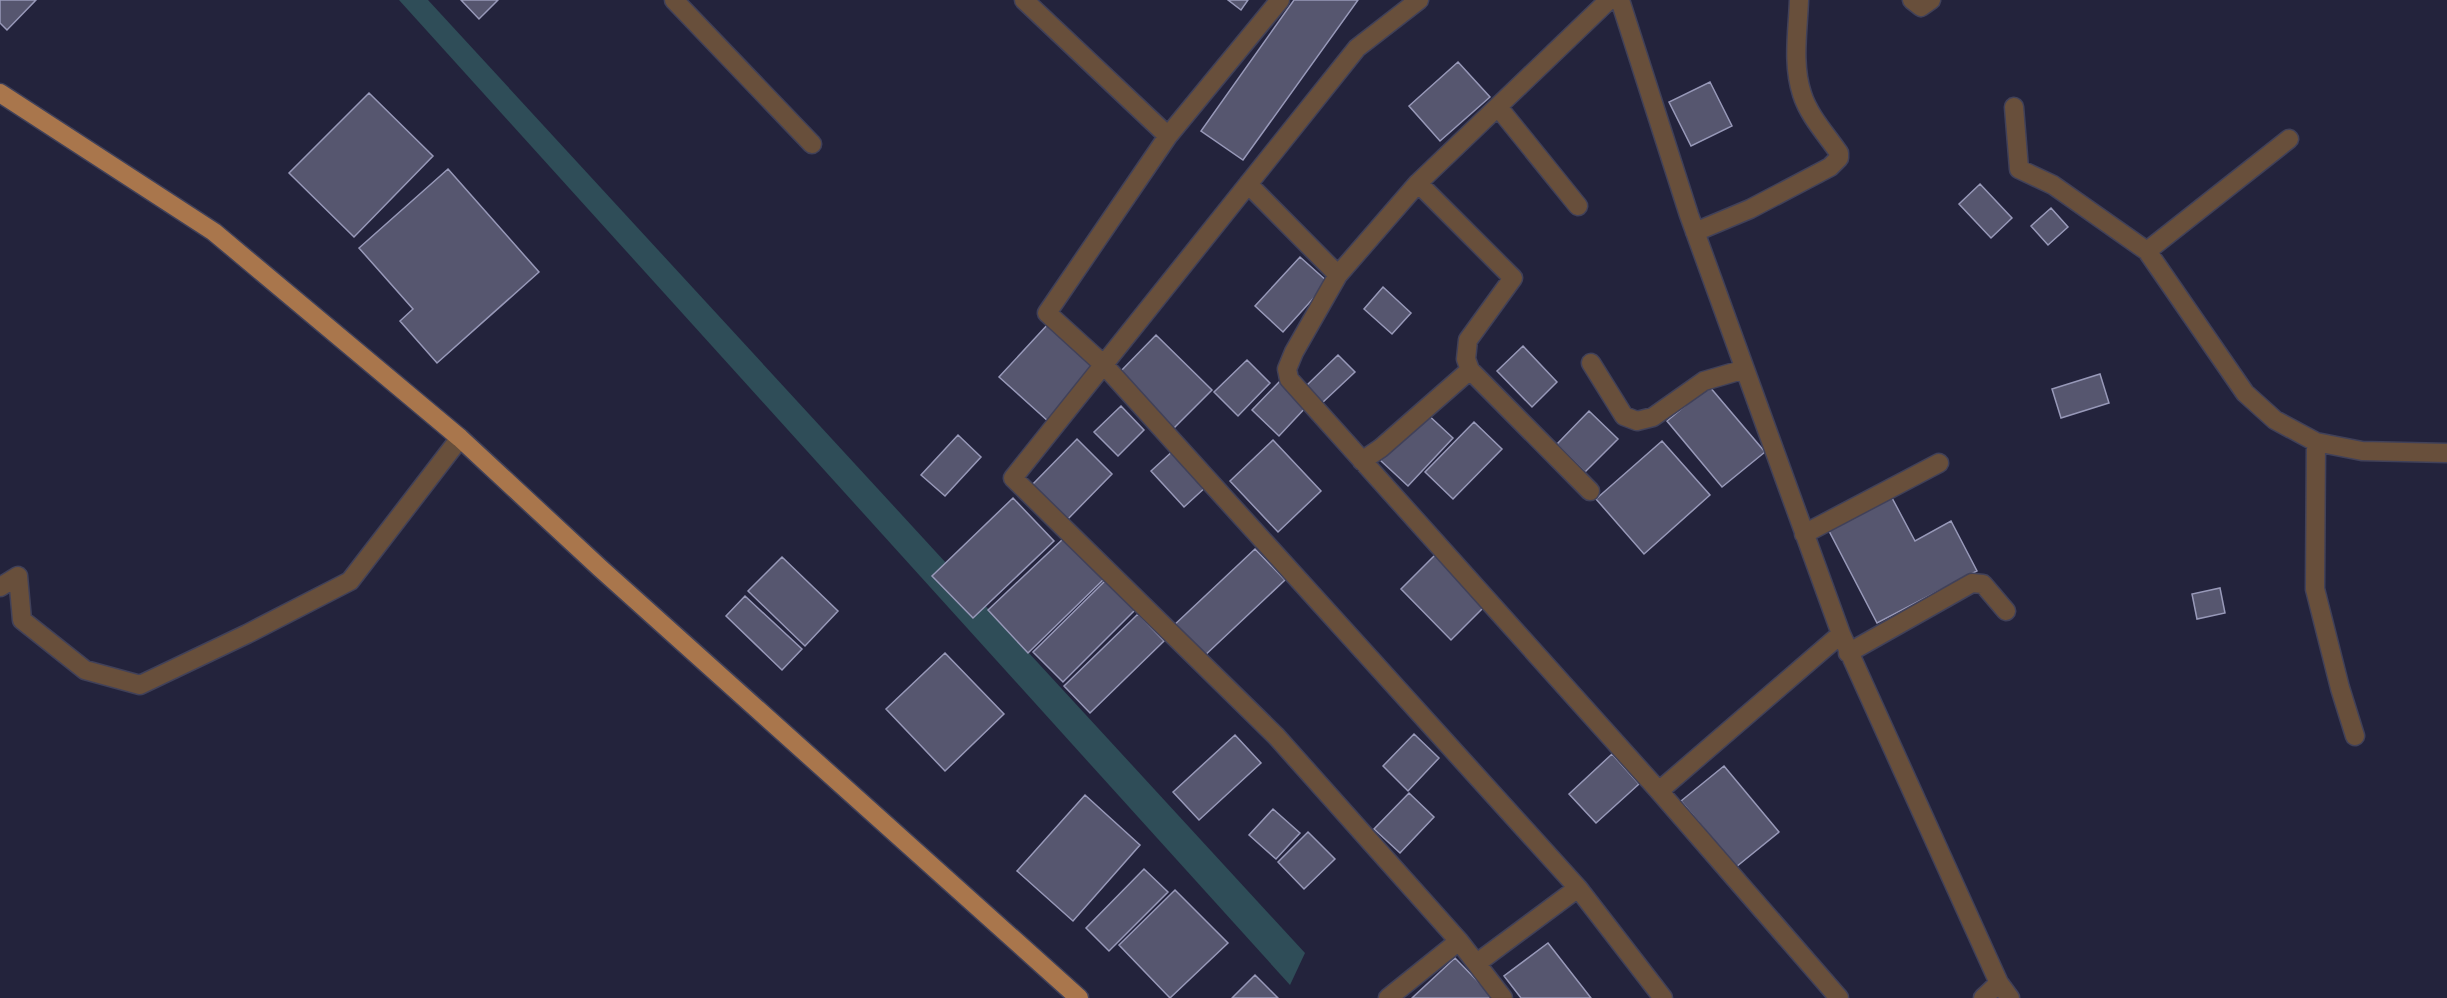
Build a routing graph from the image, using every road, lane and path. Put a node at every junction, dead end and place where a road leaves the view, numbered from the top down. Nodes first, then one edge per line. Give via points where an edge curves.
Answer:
1 (674, 0) edge
2 (1024, 0) edge
3 (1280, 0) edge
4 (1609, 0) edge
5 (1620, 0) edge
6 (1799, 0) edge
7 (1912, 0) edge
8 (1931, 0) edge
9 (1407, 3) edge
10 (0, 93) edge
11 (1498, 107) junction
12 (2014, 107) dead end
13 (1168, 136) junction
14 (2289, 139) dead end
15 (812, 144) dead end
16 (1418, 183) junction
17 (1248, 184) junction
18 (1578, 206) dead end
19 (1695, 232) junction
20 (2147, 251) junction
21 (1338, 275) junction
22 (1591, 363) dead end
23 (1104, 365) junction
24 (1745, 369) junction
25 (1470, 370) junction
26 (460, 438) junction
27 (2316, 442) junction
28 (2447, 453) edge
29 (1362, 460) junction
30 (1939, 463) dead end
31 (1590, 491) dead end
32 (1804, 534) junction
33 (0, 587) edge
34 (2006, 611) dead end
35 (1840, 634) junction
36 (1848, 653) junction
37 (2355, 736) dead end
38 (1659, 791) junction
39 (1578, 888) junction
40 (1459, 941) junction
41 (1477, 963) junction
42 (2005, 991) edge
43 (1078, 998) edge
44 (1388, 998) edge
45 (1503, 998) edge
46 (1663, 998) edge
47 (1839, 998) edge
48 (1983, 998) edge

1 - 15 street
2 - 13 street
3 - 13 street
4 - 11 street
5 - 19 street
6 - 19 street via 1796,39 1801,92 1839,158 1830,167 1750,209
7 - 8 street via 1921,7
9 - 17 street via 1357,48
10 - 26 main road via 214,232
11 - 16 street
11 - 18 street
12 - 20 street via 2019,169 2053,185
13 - 23 street via 1047,313
14 - 20 street
16 - 21 street
16 - 25 street via 1513,278 1468,340 1466,358
17 - 21 street
17 - 23 street
19 - 24 street
20 - 27 street via 2245,393 2275,420
21 - 29 street via 1287,369 1289,379
22 - 24 street via 1624,416 1637,421 1653,417 1704,381
23 - 39 street
23 - 40 street via 1013,478 1276,736
24 - 32 street
25 - 29 street
25 - 31 street
26 - 33 street via 350,581 140,685 85,670 22,620 18,576
26 - 43 main road
27 - 28 street via 2362,451
27 - 37 street via 2315,589
29 - 38 street
30 - 32 street
32 - 35 street
34 - 36 street via 1983,584 1972,583
35 - 36 street
35 - 38 street
36 - 42 street
38 - 47 street
39 - 41 street
39 - 46 street
40 - 41 street
40 - 44 street
41 - 45 street
42 - 48 street

